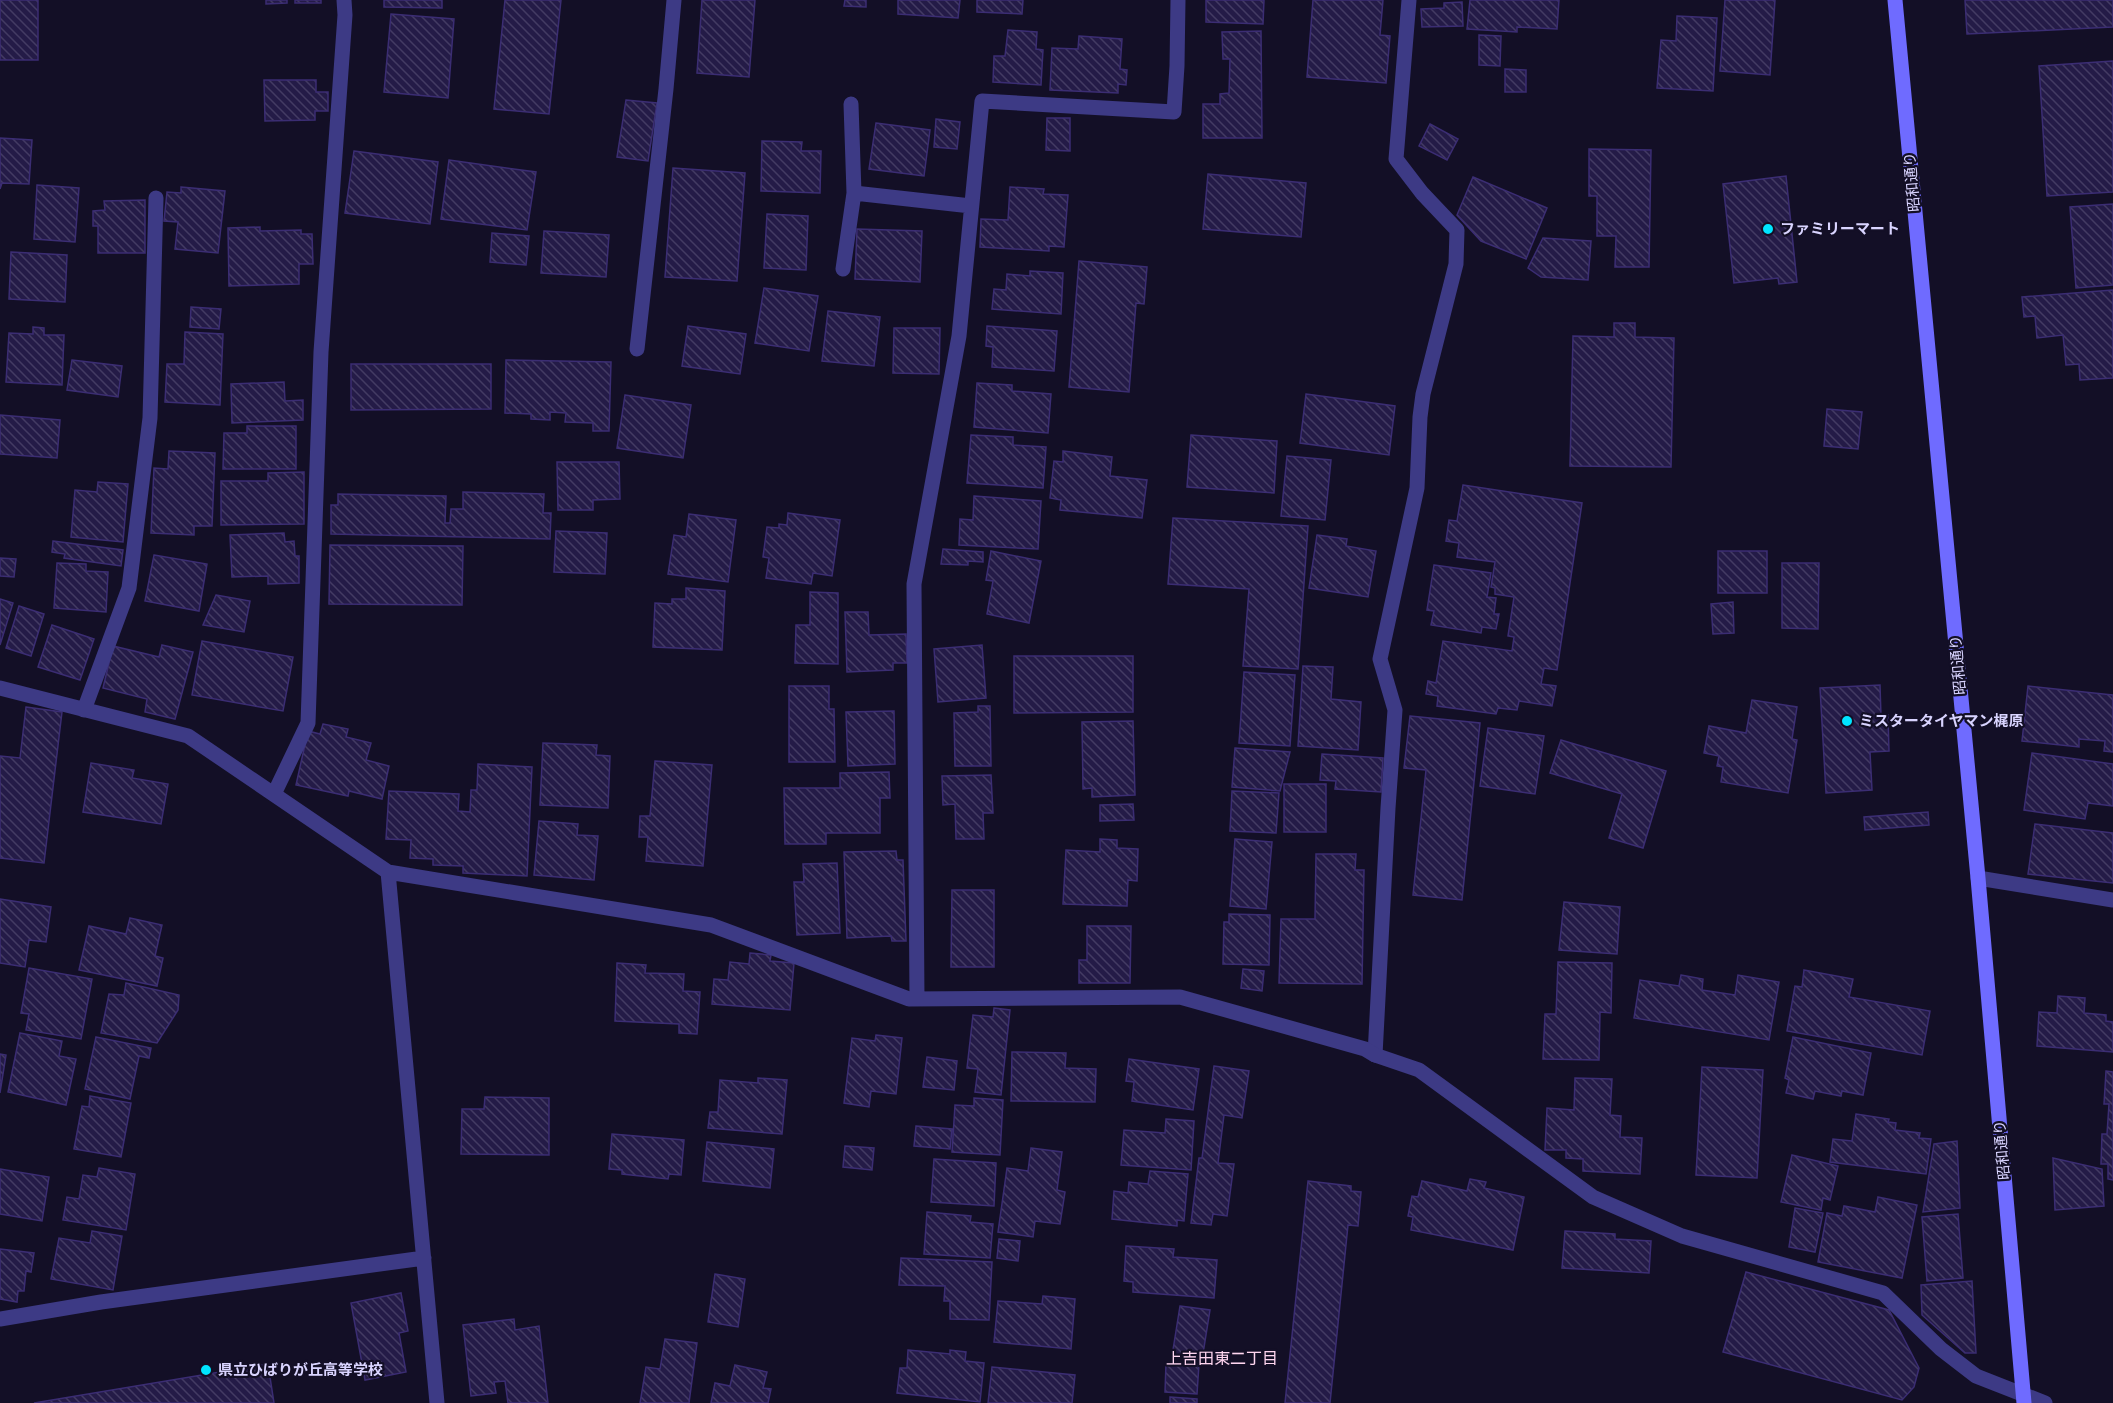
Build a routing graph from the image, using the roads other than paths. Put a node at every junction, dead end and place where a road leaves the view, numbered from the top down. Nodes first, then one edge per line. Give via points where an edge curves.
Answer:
1 (344, 0) edge
2 (674, 0) edge
3 (1178, 0) edge
4 (1409, 0) edge
5 (1895, 0) edge
6 (851, 104) dead end
7 (854, 193) junction
8 (156, 198) dead end
9 (971, 206) junction
10 (843, 269) dead end
11 (637, 349) dead end
12 (0, 688) edge
13 (84, 710) junction
14 (274, 794) junction
15 (388, 872) junction
16 (1978, 878) junction
17 (2113, 900) edge
18 (917, 999) junction
19 (1375, 1055) junction
20 (424, 1258) junction
21 (0, 1319) edge
22 (2024, 1398) edge
23 (437, 1403) edge
24 (2045, 1403) edge

1 - 14 street via 321,352 308,723
2 - 11 street
3 - 9 street via 1174,112 982,101
4 - 19 street via 1396,159 1457,231 1456,264 1423,394 1417,488 1380,659 1395,710
5 - 16 street, 昭和通り
6 - 7 street
7 - 9 street
7 - 10 street
8 - 13 street via 150,418 129,588
9 - 18 street via 959,336 914,584
12 - 13 street
13 - 14 street via 189,736
14 - 15 street
15 - 18 street via 711,925
15 - 20 street
16 - 17 street
16 - 22 street, 昭和通り
18 - 19 street via 1180,998
19 - 22 street via 1419,1070 1593,1197 1682,1236 1883,1293 1976,1376
20 - 21 street
20 - 23 street
22 - 24 street

